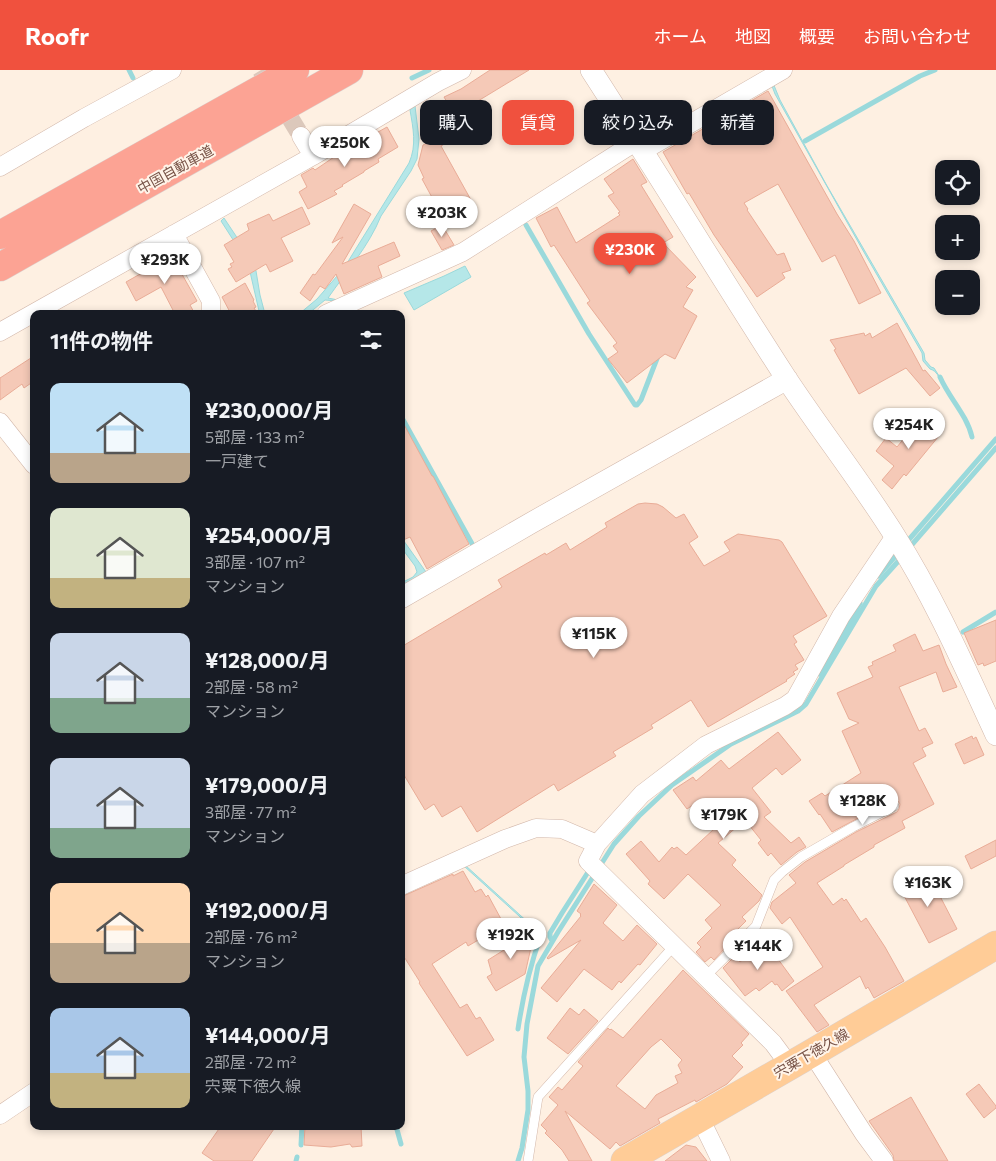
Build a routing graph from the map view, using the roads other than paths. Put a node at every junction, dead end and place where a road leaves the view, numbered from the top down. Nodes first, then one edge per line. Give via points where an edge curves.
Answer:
1 (172, 70) edge
2 (295, 70) edge
3 (349, 70) edge
4 (462, 70) edge
5 (591, 70) edge
6 (783, 70) edge
7 (301, 136) tunnel mouth
8 (640, 146) junction
9 (313, 156) junction
10 (0, 167) edge
11 (174, 234) junction
12 (0, 235) edge
13 (0, 267) edge
14 (39, 310) edge
15 (211, 310) edge
16 (335, 310) edge
17 (30, 315) edge
18 (0, 332) edge
19 (787, 379) junction
20 (0, 422) edge
21 (30, 460) edge
22 (895, 536) junction
23 (405, 596) edge
24 (996, 735) edge
25 (894, 806) dead end
26 (597, 844) junction
27 (405, 884) edge
28 (996, 945) edge
29 (674, 946) junction
30 (705, 977) junction
31 (801, 1060) junction
32 (30, 1095) edge
33 (0, 1115) edge
34 (700, 1118) junction
35 (716, 1159) edge
36 (528, 1161) edge
37 (625, 1161) edge
38 (884, 1161) edge

1 - 10 street
2 - 12 highway, 中国自動車道
3 - 13 highway, 中国自動車道
4 - 9 street
5 - 8 street
6 - 8 street
7 - 9 street
8 - 16 street via 463,252
8 - 19 street
9 - 11 street
11 - 14 street
11 - 15 street via 211,301
17 - 18 street
19 - 22 street
19 - 23 street
20 - 21 street
22 - 24 street via 934,606
22 - 26 street via 841,616 795,699 706,745 642,794
25 - 30 lane via 808,853 782,872 774,880 756,926
26 - 27 street via 562,829 536,828
26 - 29 street via 588,861
28 - 31 main road, 宍粟下徳久線
29 - 30 street
29 - 36 lane via 538,1097
30 - 31 street via 773,1043
31 - 34 main road, 宍粟下徳久線
31 - 38 street
32 - 33 street
34 - 35 street
34 - 37 main road, 宍粟下徳久線

